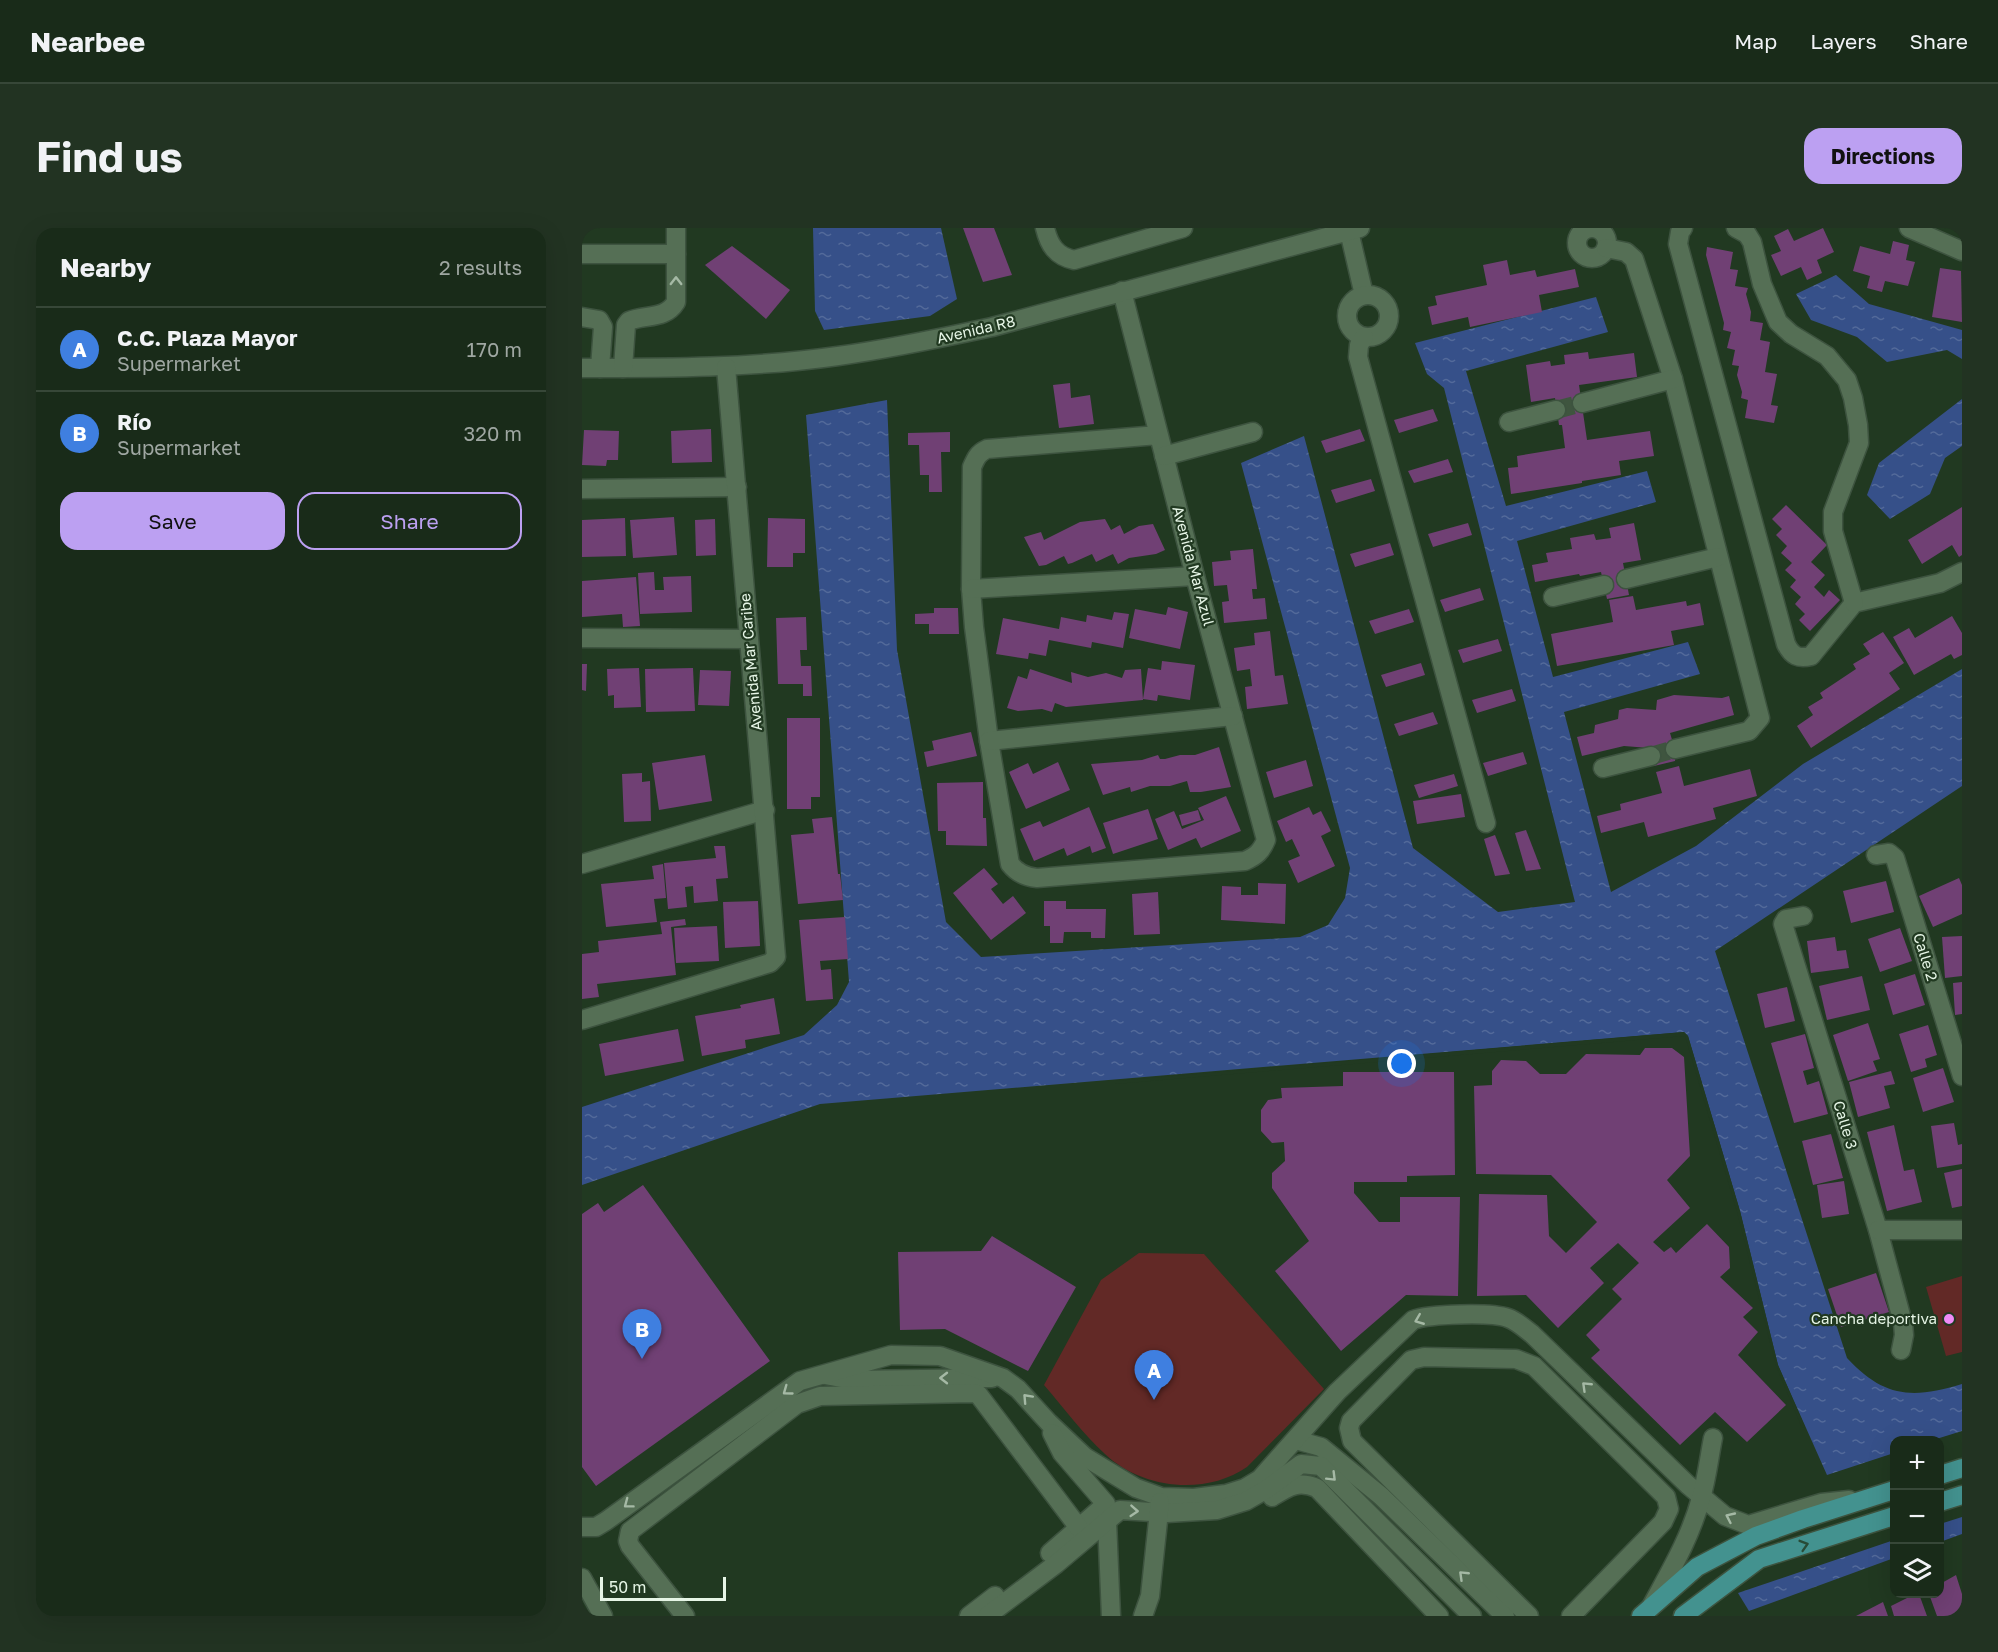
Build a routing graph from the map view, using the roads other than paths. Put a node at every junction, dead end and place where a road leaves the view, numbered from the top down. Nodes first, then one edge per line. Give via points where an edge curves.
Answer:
1 (676, 228) edge
2 (1045, 228) edge
3 (1183, 228) edge
4 (1588, 228) edge
5 (1683, 228) edge
6 (1354, 229) edge
7 (1916, 229) edge
8 (1744, 230) edge
9 (1329, 232) edge
10 (1960, 248) edge
11 (582, 254) edge
12 (676, 254) junction
13 (1122, 291) junction
14 (1364, 295) junction
15 (582, 317) edge
16 (1364, 336) junction
17 (726, 366) junction
18 (582, 368) edge
19 (600, 368) junction
20 (623, 368) junction
21 (1673, 379) junction
22 (1582, 404) tunnel mouth
23 (1556, 410) tunnel mouth
24 (1509, 422) dead end
25 (1253, 432) dead end
26 (1158, 435) junction
27 (1164, 456) junction
28 (737, 487) junction
29 (582, 489) edge
30 (1718, 557) junction
31 (1962, 572) edge
32 (1195, 576) junction
33 (1626, 579) dead end
34 (1604, 585) dead end
35 (971, 589) junction
36 (1553, 597) dead end
37 (1854, 603) junction
38 (582, 638) edge
39 (748, 639) junction
40 (1233, 716) junction
41 (989, 741) junction
42 (1675, 749) tunnel mouth
43 (1651, 756) tunnel mouth
44 (1603, 768) dead end
45 (765, 810) junction
46 (1486, 823) dead end
47 (1876, 855) dead end
48 (582, 864) edge
49 (1803, 916) dead end
50 (582, 1020) edge
51 (1962, 1076) edge
52 (1878, 1230) junction
53 (1962, 1230) edge
54 (1536, 1338) junction
55 (1901, 1350) dead end
56 (1522, 1360) junction
57 (1049, 1423) junction
58 (1713, 1438) dead end
59 (1296, 1440) junction
60 (712, 1456) junction
61 (1962, 1468) edge
62 (1944, 1474) edge
63 (1387, 1490) junction
64 (1890, 1491) edge
65 (1962, 1495) edge
66 (1701, 1497) junction
67 (1867, 1498) junction
68 (1944, 1501) edge
69 (1160, 1504) junction
70 (1196, 1511) junction
71 (1366, 1512) junction
72 (1890, 1517) edge
73 (1107, 1521) junction
74 (582, 1527) edge
75 (1079, 1528) junction
76 (1355, 1528) junction
77 (582, 1578) edge
78 (1646, 1611) edge
79 (1690, 1613) edge
80 (603, 1616) edge
81 (685, 1616) edge
82 (969, 1616) edge
83 (987, 1616) edge
84 (1111, 1616) edge
85 (1143, 1616) edge
86 (1439, 1616) edge
87 (1472, 1616) edge
88 (1505, 1616) edge
89 (1528, 1616) edge
90 (1571, 1616) edge

1 - 12 street
2 - 3 street via 1054,250 1074,260
4 - 21 street via 1605,235 1606,248 1626,252 1634,259
5 - 37 street via 1678,244 1782,633 1791,654 1811,656
6 - 9 street, Avenida R8
6 - 14 street
7 - 10 street
8 - 37 street via 1752,242 1762,284 1778,322 1827,356 1847,380 1853,398 1859,443 1833,512 1833,531
9 - 13 street, Avenida R8
11 - 12 street
20 -> 12 street via 628,321 662,315 676,302
13 - 17 street, Avenida R8 via 934,340 838,357
13 - 26 street, Avenida Mar Azul
14 - 16 street via 1348,306 1346,316 1355,333
14 - 16 street via 1374,295 1383,301 1388,321 1375,336
15 - 19 street via 599,320 603,327
16 - 46 street via 1358,357
17 - 20 street, Avenida R8
17 - 28 street, Avenida Mar Caribe
18 - 19 street, Avenida R8
19 - 20 street, Avenida R8
21 - 22 street
21 - 30 street
23 - 24 street
25 - 27 street
26 - 27 street, Avenida Mar Azul
26 - 35 street via 980,452 972,466
27 - 32 street, Avenida Mar Azul
28 - 29 street
28 - 39 street, Avenida Mar Caribe
30 - 33 street
30 - 42 street via 1760,718 1749,731
31 - 37 street via 1940,583
32 - 35 street
32 - 40 street, Avenida Mar Azul
34 - 36 street
35 - 41 street
38 - 39 street
39 - 45 street, Avenida Mar Caribe
40 - 41 street
40 - 41 street, Avenida Mar Azul via 1266,840 1262,849 1245,861 1028,878 1010,864
43 - 44 street
45 - 48 street
45 - 50 street, Avenida Mar Caribe via 776,957 770,963
47 - 51 street, Calle 2 via 1889,853 1894,858
49 - 52 street, Calle 3 via 1786,919 1783,924
52 - 53 street
52 - 55 street, Calle 3 via 1903,1323
54 - 56 street
54 -> 59 street via 1515,1322 1497,1316 1413,1320 1337,1392
66 -> 54 street
56 - 63 street via 1411,1360 1351,1421 1349,1428 1355,1446
56 - 90 street via 1534,1366 1662,1492 1668,1503 1663,1522
57 -> 60 street via 1003,1378 940,1356 901,1355 800,1381
57 - 69 street via 1085,1457
57 - 75 street via 1062,1453 1105,1502
58 - 66 street
59 - 63 street via 1321,1447
59 - 69 street via 1260,1479 1245,1488
60 -> 74 street via 596,1527
60 - 75 street via 808,1399 831,1395 976,1393
60 - 81 street via 632,1527 628,1535 630,1545
61 - 62 main road
63 - 71 street
88 -> 63 street
63 - 89 street
64 - 67 main road
65 - 68 main road
67 -> 66 street via 1821,1503 1748,1525 1725,1516
66 - 78 street via 1678,1556
67 - 78 main road via 1756,1536 1697,1567
69 - 70 street
73 -> 69 street via 1123,1510
69 - 85 street via 1150,1596
70 -> 71 street via 1217,1510 1246,1501 1301,1464 1311,1464 1321,1466
70 - 76 street via 1198,1519 1204,1522 1223,1520 1301,1483 1317,1488
71 - 76 street
71 - 87 street
79 -> 72 main road via 1759,1559
73 - 83 street
73 - 84 street
75 - 82 street
76 - 86 street
77 - 80 street

